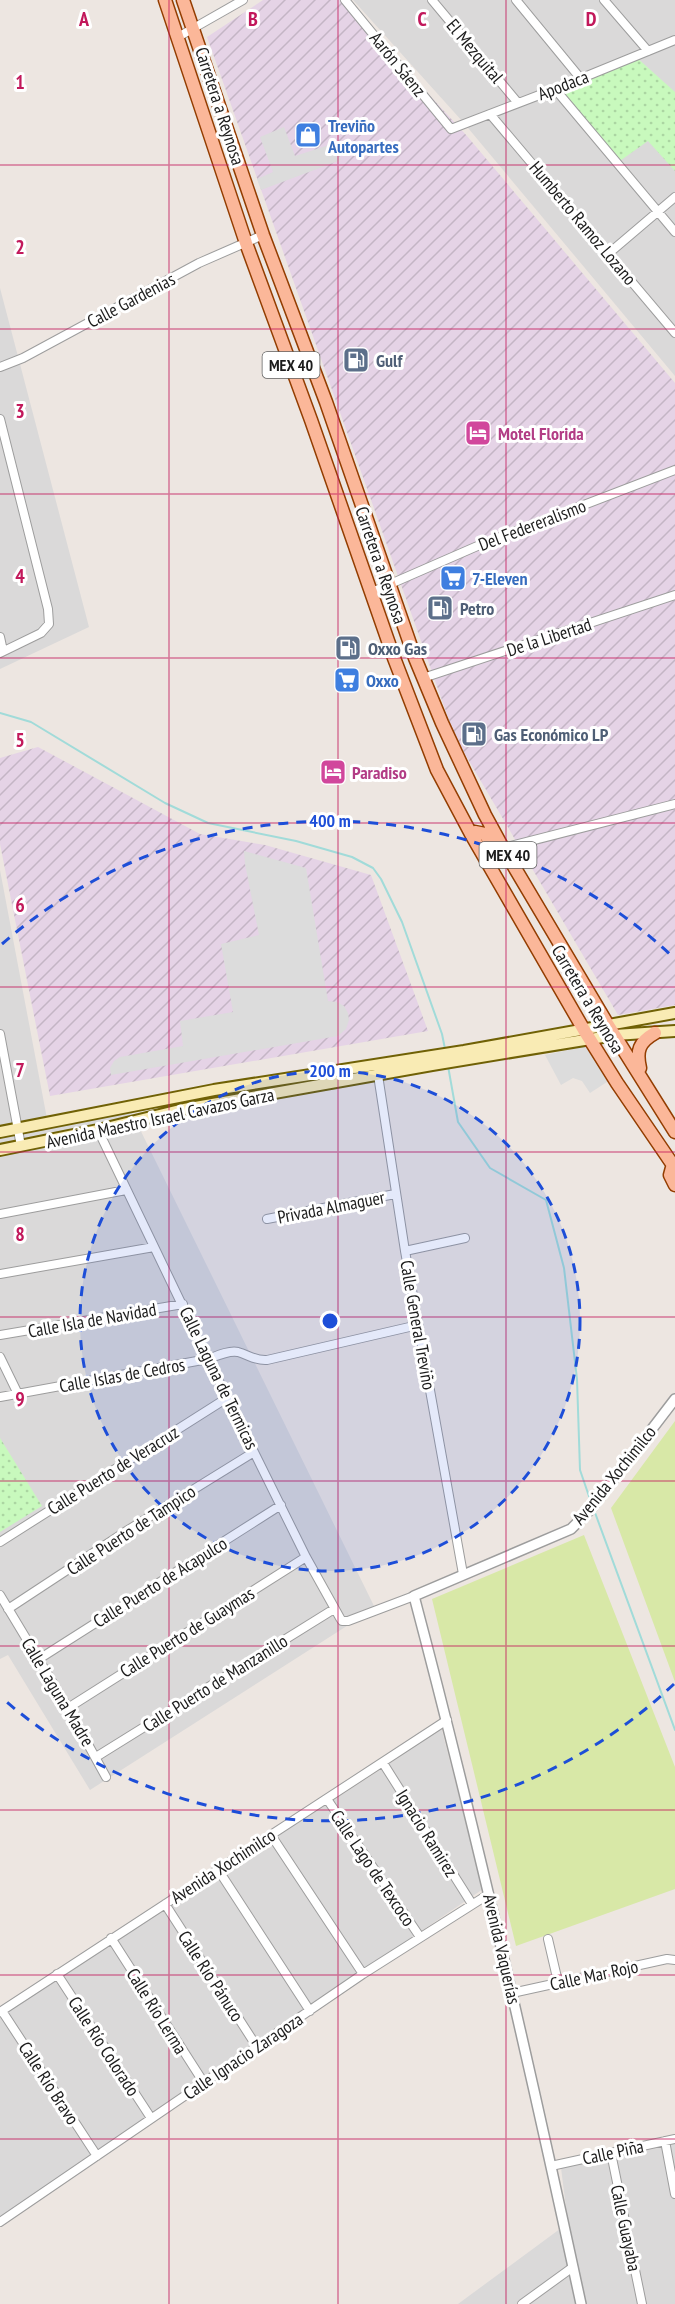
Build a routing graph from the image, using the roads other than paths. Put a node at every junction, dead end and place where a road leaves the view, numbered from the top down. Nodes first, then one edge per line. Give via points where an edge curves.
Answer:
1 (165, 0) edge
2 (183, 0) edge
3 (243, 0) edge
4 (345, 0) edge
5 (432, 0) edge
6 (516, 0) edge
7 (604, 0) edge
8 (194, 29) junction
9 (178, 37) junction
10 (675, 40) edge
11 (648, 51) junction
12 (581, 79) junction
13 (555, 89) junction
14 (518, 103) junction
15 (490, 114) junction
16 (451, 129) joint
17 (675, 197) edge
18 (658, 212) junction
19 (675, 232) edge
20 (263, 235) junction
21 (246, 243) junction
22 (608, 254) junction
23 (675, 333) edge
24 (0, 367) edge
25 (0, 419) edge
26 (675, 470) edge
27 (390, 584) junction
28 (372, 592) junction
29 (675, 595) edge
30 (0, 637) edge
31 (2, 652) edge
32 (423, 678) junction
33 (675, 804) edge
34 (471, 834) junction
35 (504, 848) junction
36 (582, 981) junction
37 (675, 1013) edge
38 (612, 1030) junction
39 (675, 1031) edge
40 (655, 1033) junction
41 (0, 1035) edge
42 (587, 1035) junction
43 (1, 1046) edge
44 (432, 1061) junction
45 (378, 1075) junction
46 (641, 1076) junction
47 (16, 1129) junction
48 (99, 1130) junction
49 (0, 1132) edge
50 (675, 1132) edge
51 (21, 1146) junction
52 (0, 1150) edge
53 (674, 1166) edge
54 (675, 1185) edge
55 (126, 1190) junction
56 (395, 1194) junction
57 (0, 1214) edge
58 (267, 1219) dead end
59 (465, 1238) dead end
60 (154, 1247) junction
61 (405, 1251) junction
62 (0, 1274) edge
63 (183, 1304) junction
64 (418, 1325) junction
65 (0, 1335) edge
66 (0, 1357) edge
67 (208, 1359) junction
68 (18, 1394) junction
69 (0, 1397) edge
70 (227, 1398) junction
71 (675, 1399) edge
72 (254, 1452) junction
73 (281, 1505) junction
74 (0, 1542) edge
75 (306, 1557) junction
76 (463, 1574) junction
77 (0, 1595) edge
78 (414, 1596) junction
79 (8, 1609) junction
80 (334, 1609) junction
81 (345, 1622) joint
82 (39, 1659) junction
83 (68, 1708) junction
84 (447, 1720) junction
85 (96, 1757) junction
86 (383, 1763) junction
87 (106, 1778) dead end
88 (327, 1799) junction
89 (271, 1835) junction
90 (219, 1871) junction
91 (489, 1894) junction
92 (165, 1904) junction
93 (472, 1904) junction
94 (420, 1937) junction
95 (111, 1938) junction
96 (548, 1939) dead end
97 (675, 1960) edge
98 (57, 1974) junction
99 (363, 1974) junction
100 (558, 1982) junction
101 (512, 1993) junction
102 (1, 2011) edge
103 (310, 2011) junction
104 (257, 2047) junction
105 (204, 2084) junction
106 (151, 2118) junction
107 (675, 2139) edge
108 (664, 2141) junction
109 (611, 2153) junction
110 (97, 2156) junction
111 (551, 2166) junction
112 (675, 2194) edge
113 (0, 2222) edge
114 (573, 2267) junction
115 (522, 2304) edge
116 (581, 2304) edge
117 (642, 2304) edge

1 - 9 main road, Carretera a Reynosa / MEX 40
2 - 8 main road, Carretera a Reynosa / MEX 40
3 - 8 street
4 - 16 street, Aarón Sáenz
5 - 14 street, El Mezquital
6 - 12 street
7 - 11 street
8 - 9 street
8 - 20 main road, Carretera a Reynosa / MEX 40
9 - 21 main road, Carretera a Reynosa / MEX 40
10 - 11 street, Apodaca
11 - 12 street, Apodaca
12 - 13 street, Apodaca
13 - 14 street, Apodaca
13 - 18 street
14 - 15 street, Apodaca
15 - 16 street, Apodaca
15 - 22 street, Humberto Ramoz Lozano
17 - 18 street
18 - 19 street
18 - 22 street
20 - 21 street, Calle Gardenias
20 - 27 main road, Carretera a Reynosa / MEX 40
21 - 24 street, Calle Gardenias via 199,263
21 - 28 main road, Carretera a Reynosa / MEX 40
22 - 23 street, Humberto Ramoz Lozano
25 - 31 street via 49,624 41,633
26 - 27 street, Del Federeralismo
27 - 28 street, Del Federeralismo
27 - 32 main road, Carretera a Reynosa / MEX 40
28 - 34 main road, Carretera a Reynosa / MEX 40 via 429,751
29 - 32 street, De la Libertad
30 - 31 street
32 - 35 main road, Carretera a Reynosa / MEX 40 via 459,763
33 - 35 street
34 - 36 main road via 481,832 488,838 566,964
34 - 42 main road, Carretera a Reynosa / MEX 40
35 - 36 main road, Carretera a Reynosa / MEX 40
36 - 38 main road, Carretera a Reynosa / MEX 40
37 - 38 main road, Avenida Maestro Israel Cavazos Garza
38 - 40 main road, Avenida Maestro Israel Cavazos Garza
38 - 42 main road, Avenida Maestro Israel Cavazos Garza
38 - 46 main road, Carretera a Reynosa / MEX 40
39 - 40 main road, Avenida Maestro Israel Cavazos Garza
40 - 46 main road via 645,1038 639,1048
41 - 43 street
42 - 44 main road, Avenida Maestro Israel Cavazos Garza
42 - 53 main road, Carretera a Reynosa / MEX 40
43 - 47 street
44 - 45 main road, Avenida Maestro Israel Cavazos Garza
44 - 47 main road, Avenida Maestro Israel Cavazos Garza via 214,1090
45 - 48 main road, Avenida Maestro Israel Cavazos Garza via 184,1109
45 - 56 street, Calle General Treviño
46 - 50 main road, Carretera a Reynosa / MEX 40
47 - 49 main road, Avenida Maestro Israel Cavazos Garza
47 - 51 street
48 - 51 main road, Avenida Maestro Israel Cavazos Garza
48 - 55 street, Calle Laguna de Termicas
51 - 52 main road, Avenida Maestro Israel Cavazos Garza
53 - 54 main road via 670,1175
55 - 57 street
55 - 60 street, Calle Laguna de Termicas
56 - 58 street, Privada Almaguer
56 - 61 street, Calle General Treviño
59 - 61 street
60 - 62 street
60 - 63 street, Calle Laguna de Termicas
61 - 64 street, Calle General Treviño
63 - 65 street, Calle Isla de Navidad
63 - 67 street, Calle Laguna de Termicas
64 - 67 street, Calle Islas de Cedros via 267,1360 237,1352
64 - 76 street, Calle General Treviño
66 - 68 street
67 - 68 street, Calle Islas de Cedros
67 - 70 street, Calle Laguna de Termicas
68 - 69 street, Calle Islas de Cedros
70 - 72 street, Calle Laguna de Termicas
70 - 74 street, Calle Puerto de Veracruz
71 - 76 street, Avenida Xochimilco via 578,1523 560,1535
72 - 73 street, Calle Laguna de Termicas
72 - 79 street, Calle Puerto de Tampico
73 - 75 street, Calle Laguna de Termicas
73 - 82 street, Calle Puerto de Acapulco
75 - 80 street, Calle Laguna de Termicas
75 - 83 street, Calle Puerto de Guaymas
76 - 78 street, Avenida Xochimilco
77 - 79 street, Calle Laguna Madre
78 - 81 street, Avenida Xochimilco
78 - 84 street, Avenida Vaquerías
79 - 82 street, Calle Laguna Madre
80 - 81 street, Calle Laguna de Termicas
80 - 85 street, Calle Puerto de Manzanillo
82 - 83 street, Calle Laguna Madre
83 - 85 street, Calle Laguna Madre
84 - 86 street, Avenida Xochimilco
84 - 91 street, Avenida Vaquerías
85 - 87 street, Calle Laguna Madre
86 - 88 street, Avenida Xochimilco
86 - 93 street, Ignacio Ramirez
88 - 89 street, Avenida Xochimilco
88 - 94 street, Calle Lago de Texcoco
89 - 90 street, Avenida Xochimilco
89 - 99 street
90 - 92 street, Avenida Xochimilco
90 - 103 street
91 - 93 street, Calle Ignacio Zaragoza
91 - 101 street, Avenida Vaquerías
92 - 95 street, Avenida Xochimilco
92 - 104 street, Calle Río Pánuco
93 - 94 street, Calle Ignacio Zaragoza
94 - 99 street, Calle Ignacio Zaragoza
95 - 98 street, Avenida Xochimilco
95 - 105 street, Calle Río Lerma
96 - 100 street
97 - 100 street, Calle Mar Rojo
98 - 102 street, Avenida Xochimilco
98 - 106 street, Calle Río Colorado
99 - 103 street, Calle Ignacio Zaragoza
100 - 101 street, Calle Mar Rojo
101 - 111 street, Avenida Vaquerías
102 - 110 street, Calle Río Bravo
103 - 104 street, Calle Ignacio Zaragoza
104 - 105 street, Calle Ignacio Zaragoza
105 - 106 street, Calle Ignacio Zaragoza
106 - 110 street, Calle Ignacio Zaragoza
107 - 108 street, Calle Piña
108 - 109 street, Calle Piña
108 - 112 street
109 - 111 street, Calle Piña
109 - 117 street, Calle Guayaba
110 - 113 street, Calle Ignacio Zaragoza
111 - 114 street, Avenida Vaquerías
114 - 115 street
114 - 116 street, Avenida Vaquerías

